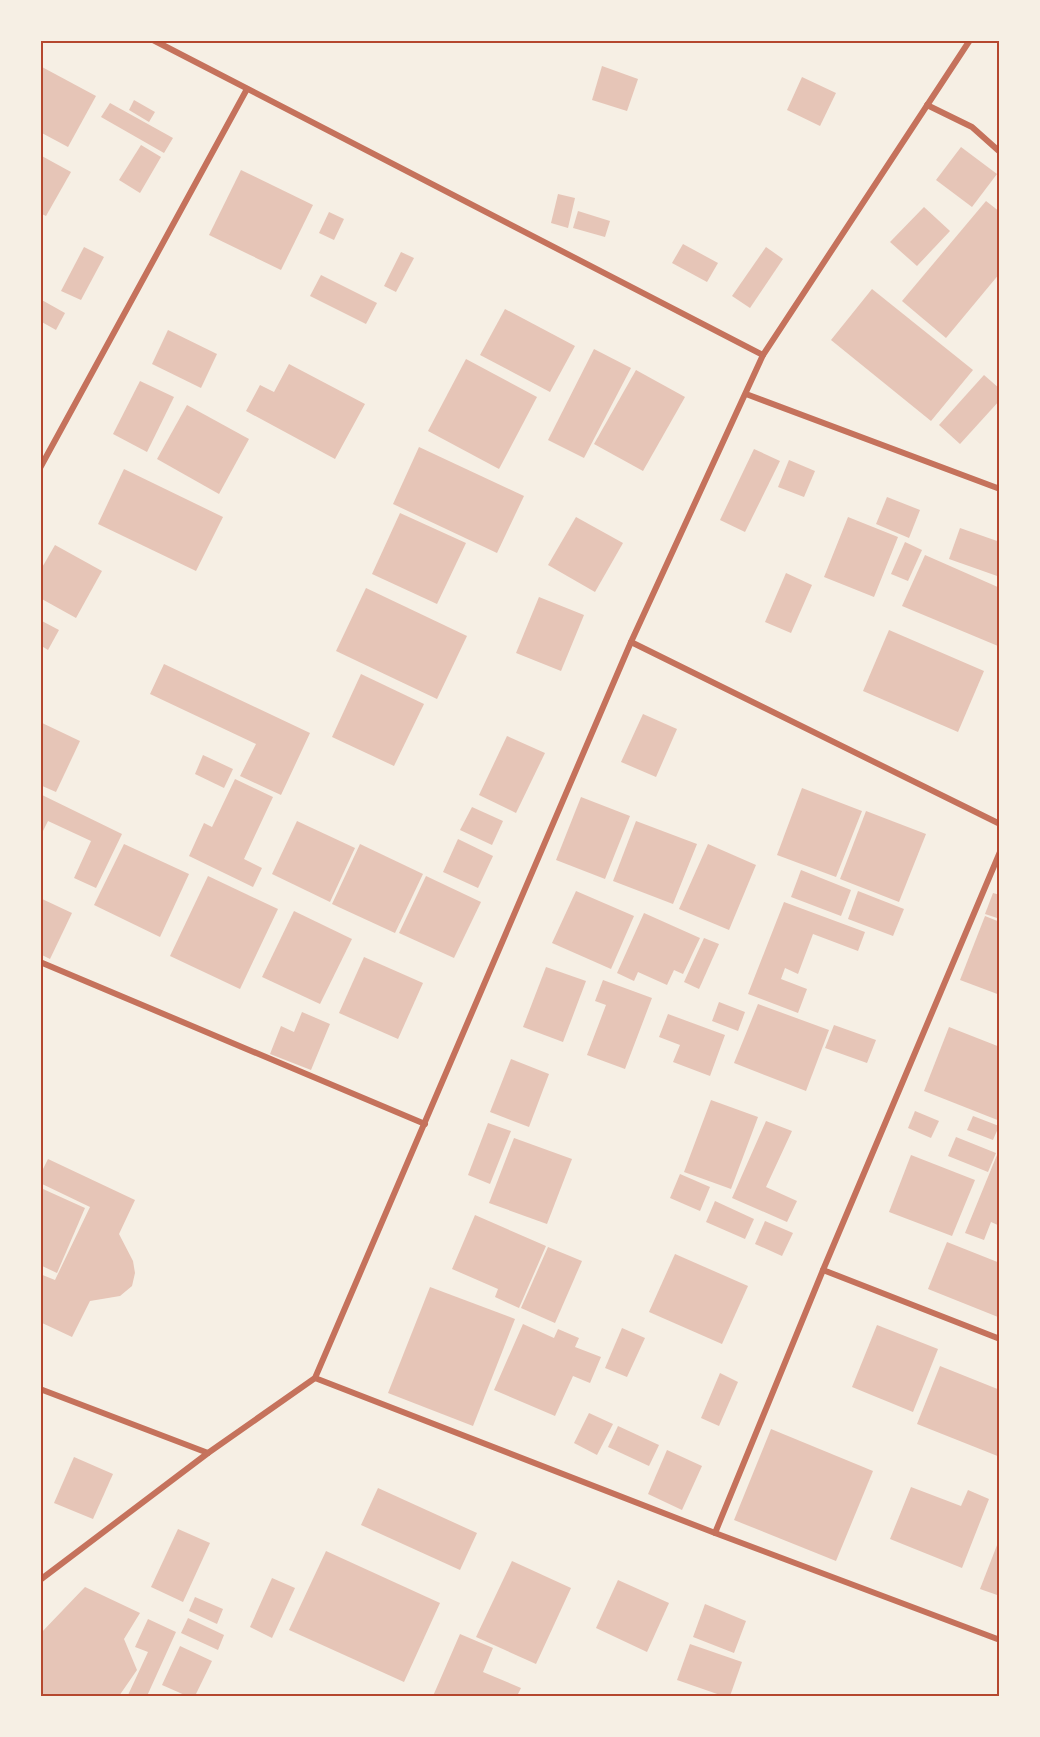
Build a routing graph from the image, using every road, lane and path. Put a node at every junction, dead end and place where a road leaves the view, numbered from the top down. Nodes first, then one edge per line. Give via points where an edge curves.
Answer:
1 (153, 40) edge
2 (970, 40) edge
3 (247, 89) junction
4 (927, 105) junction
5 (999, 152) edge
6 (763, 356) junction
7 (746, 394) junction
8 (40, 468) edge
9 (999, 489) edge
10 (631, 642) junction
11 (999, 824) edge
12 (999, 852) edge
13 (40, 962) edge
14 (425, 1124) junction
15 (823, 1270) junction
16 (999, 1339) edge
17 (315, 1378) junction
18 (40, 1389) edge
19 (208, 1453) junction
20 (715, 1533) junction
21 (40, 1580) edge
22 (999, 1640) edge

1 - 3 street
2 - 4 street
3 - 6 street
3 - 8 street
4 - 5 street via 972,127
4 - 6 street
6 - 7 street
7 - 9 street
7 - 10 street
10 - 11 street
10 - 14 street
12 - 15 street
13 - 14 street
14 - 17 street
15 - 16 street
15 - 20 street
17 - 19 street
17 - 20 street
18 - 19 street
19 - 21 street
20 - 22 street

